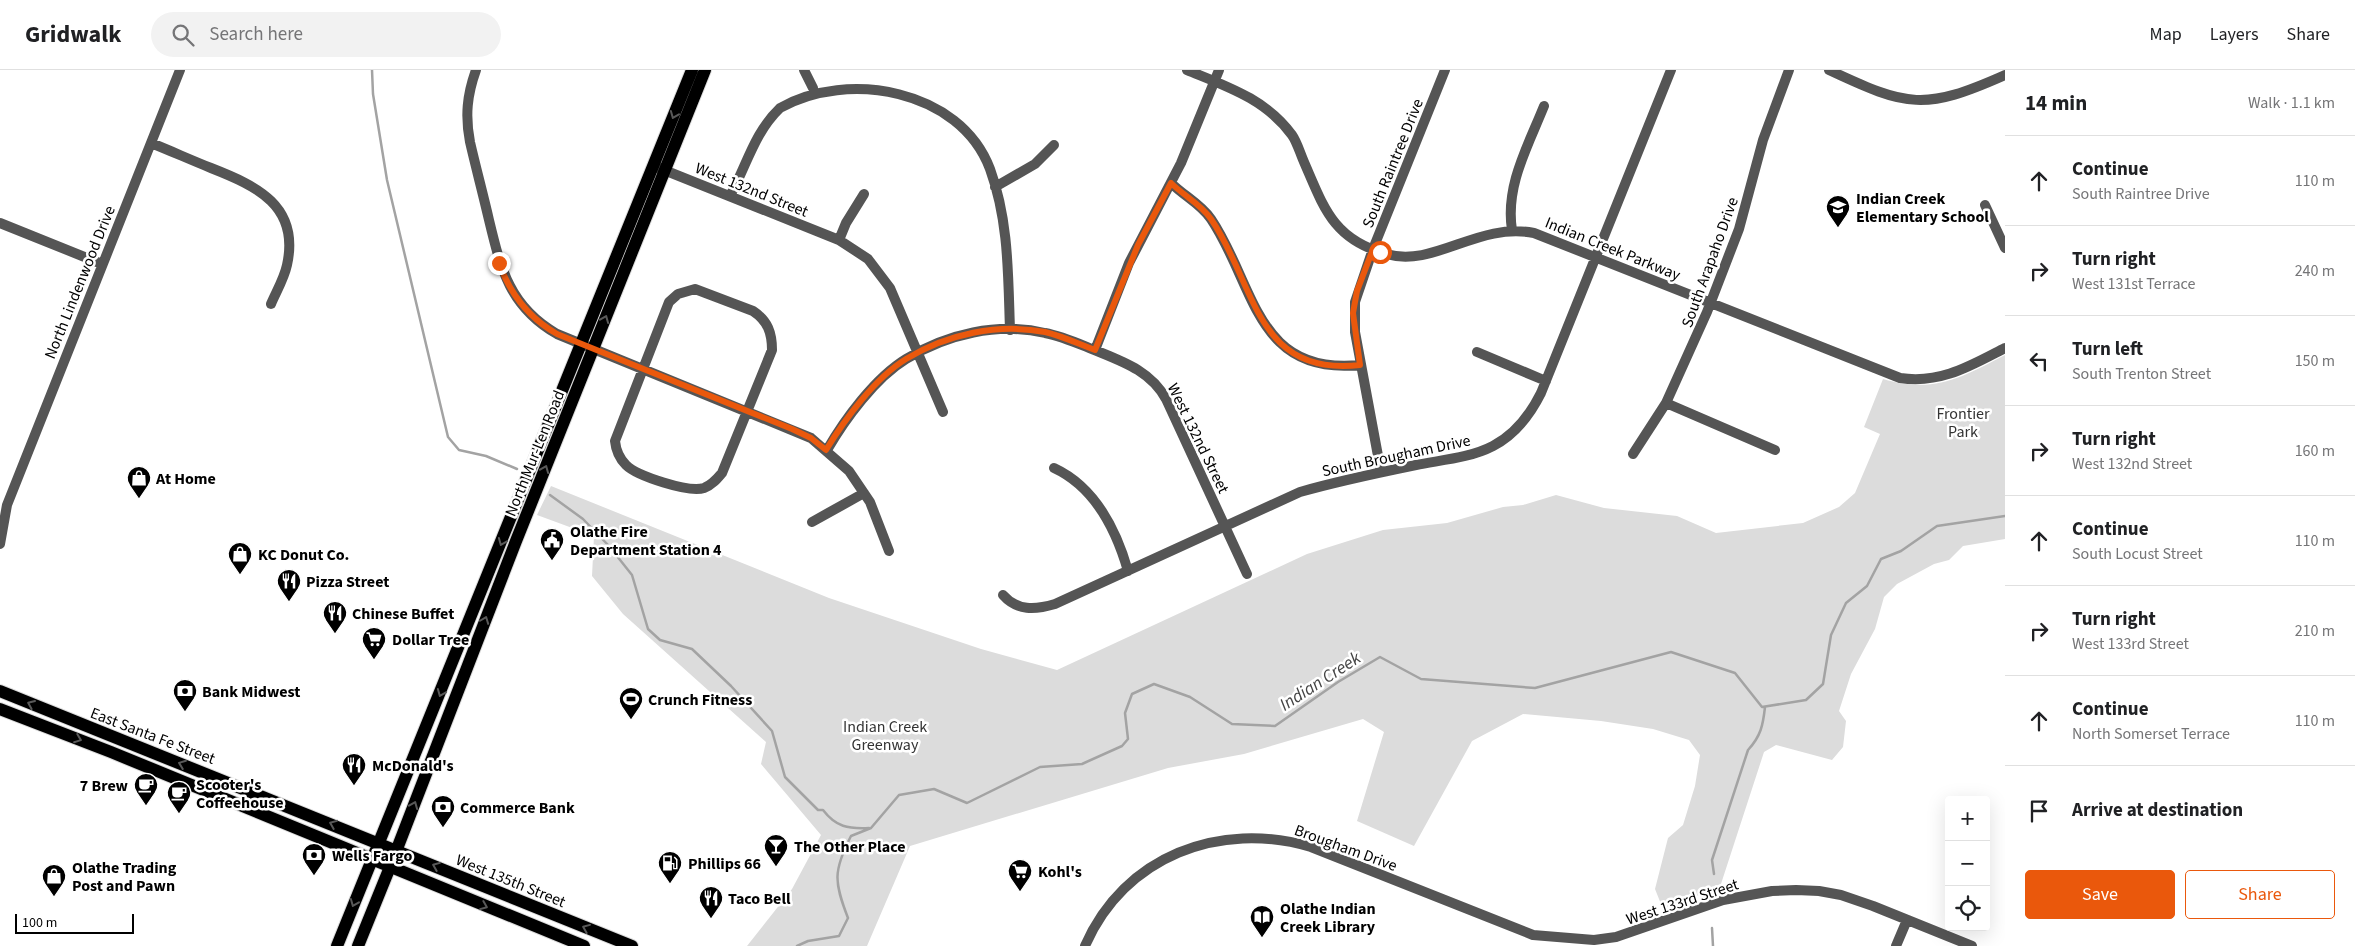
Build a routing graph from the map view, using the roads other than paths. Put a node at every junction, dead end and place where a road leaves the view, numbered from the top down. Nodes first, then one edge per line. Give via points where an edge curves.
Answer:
1 (180, 70) edge
2 (476, 70) edge
3 (692, 70) edge
4 (705, 70) edge
5 (804, 70) edge
6 (1187, 70) edge
7 (1219, 70) edge
8 (1445, 70) edge
9 (1671, 70) edge
10 (1789, 70) edge
11 (1829, 70) edge
12 (2005, 75) edge
13 (1215, 81) junction
14 (813, 88) junction
15 (1544, 106) dead end
16 (151, 143) junction
17 (1054, 145) dead end
18 (659, 168) junction
19 (1171, 183) junction
20 (995, 187) junction
21 (864, 194) dead end
22 (730, 196) junction
23 (1986, 205) dead end
24 (0, 223) edge
25 (1512, 230) junction
26 (839, 240) junction
27 (2005, 248) edge
28 (1373, 249) junction
29 (1596, 257) junction
30 (102, 264) junction
31 (1711, 303) junction
32 (271, 304) dead end
33 (1010, 330) junction
34 (587, 347) junction
35 (2005, 348) edge
36 (1095, 350) junction
37 (1477, 352) dead end
38 (918, 353) junction
39 (1360, 365) junction
40 (642, 369) junction
41 (1546, 381) junction
42 (1666, 403) junction
43 (747, 412) junction
44 (943, 412) dead end
45 (826, 450) junction
46 (1775, 450) dead end
47 (1634, 454) dead end
48 (1054, 468) dead end
49 (1381, 472) junction
50 (864, 493) junction
51 (4, 509) edge
52 (812, 522) dead end
53 (1225, 526) junction
54 (0, 544) edge
55 (889, 551) dead end
56 (1128, 571) junction
57 (1247, 574) dead end
58 (1003, 594) dead end
59 (0, 691) edge
60 (0, 709) edge
61 (378, 843) junction
62 (396, 850) junction
63 (371, 859) junction
64 (390, 867) junction
65 (1402, 883) joint
66 (1907, 920) junction
67 (1533, 935) junction
68 (337, 946) edge
69 (358, 946) edge
70 (584, 946) edge
71 (632, 946) edge
72 (1085, 946) edge
73 (1531, 946) edge
74 (1896, 946) edge
75 (1972, 946) edge

1 - 16 street, North Lindenwood Drive
2 - 34 street via 469,92 467,126 503,273 514,296 534,318 557,334
3 -> 18 main road, North Mur-Len Road
4 - 18 main road, North Mur-Len Road
5 - 14 street
6 - 13 street, Indian Creek Parkway
7 - 13 street
8 - 28 street, South Raintree Drive
9 - 29 street, South Brougham Drive
10 - 31 street, South Arapaho Drive via 1763,140 1739,229
11 - 12 street via 1893,98 1922,101 1966,92
13 - 19 street
13 - 28 street, Indian Creek Parkway via 1262,104 1283,124 1293,136 1327,214 1359,244
14 - 20 street via 855,79 881,80 928,97 975,138
14 - 22 street via 791,100 763,127 752,144
15 - 25 street via 1514,182 1510,216
16 - 30 street, North Lindenwood Drive
16 - 32 street via 250,184 273,202 284,224 289,247 286,267
17 - 20 street via 1035,164
18 - 22 street, West 132nd Street
18 - 34 main road, North Mur-Len Road
19 - 36 street via 1138,245
19 - 39 street via 1210,217 1260,318 1279,342 1296,355 1316,363 1342,367
20 - 33 street via 1002,209 1008,258
21 - 26 street
22 - 26 street, West 132nd Street
23 - 27 street
24 - 30 street
25 - 28 street, Indian Creek Parkway via 1482,235 1420,255 1396,256
25 - 29 street, Indian Creek Parkway via 1534,232
26 - 38 street, West 132nd Street via 874,264 890,288
28 - 39 street, South Raintree Drive via 1357,291 1353,313
29 - 31 street, Indian Creek Parkway
29 - 41 street, South Brougham Drive
30 - 51 street, North Lindenwood Drive
31 - 35 street, Indian Creek Parkway via 1900,378 1921,380 1947,376
31 - 42 street, South Arapaho Drive
33 - 36 street, West 132nd Street via 1045,332
33 - 38 street, West 132nd Street via 975,331
34 - 40 street
34 -> 61 main road, North Mur-Len Road
62 -> 34 main road, North Mur-Len Road
36 - 53 street, West 132nd Street via 1138,368 1161,391
37 - 41 street
38 - 44 street, West 132nd Street
38 - 45 street via 882,380 843,423
39 - 49 street, South Raintree Drive
40 - 43 street
40 - 43 street via 670,302 678,294 695,289 721,298 761,316 772,337 772,350
40 - 43 street via 618,428 616,453 627,466 678,487 691,490 713,483 722,473
41 - 49 street, South Brougham Drive via 1527,417 1513,433 1494,446 1471,455
42 - 46 street
42 - 47 street, South Arapaho Drive
43 - 45 street via 811,438
45 - 50 street via 849,471
48 - 56 street via 1079,483 1094,498 1124,556
49 - 53 street, South Brougham Drive via 1300,492
50 - 52 street
50 - 55 street
51 - 54 street, North Lindenwood Drive
53 - 56 street, South Brougham Drive
53 - 57 street, West 132nd Street
56 - 58 street, South Brougham Drive via 1046,607 1020,607 1010,603
61 -> 59 main road, East Santa Fe Street
60 -> 63 main road, East Santa Fe Street
61 - 62 main road, West 135th Street
61 - 63 main road, North Mur-Len Road
62 - 64 main road, North Mur-Len Road
71 -> 62 main road, West 135th Street
63 - 64 main road, West 135th Street
63 -> 68 main road, North Mur-Len Road
64 - 69 main road, North Mur-Len Road
64 -> 70 main road, West 135th Street
65 - 67 street, West 133rd Street
65 - 72 street, Brougham Drive via 1292,842 1255,837 1217,840 1172,855 1140,875 1107,909
66 - 67 street, West 133rd Street via 1819,890 1772,891 1723,900 1616,937 1594,940
66 - 74 street
66 - 75 street, West 133rd Street
67 - 73 street

